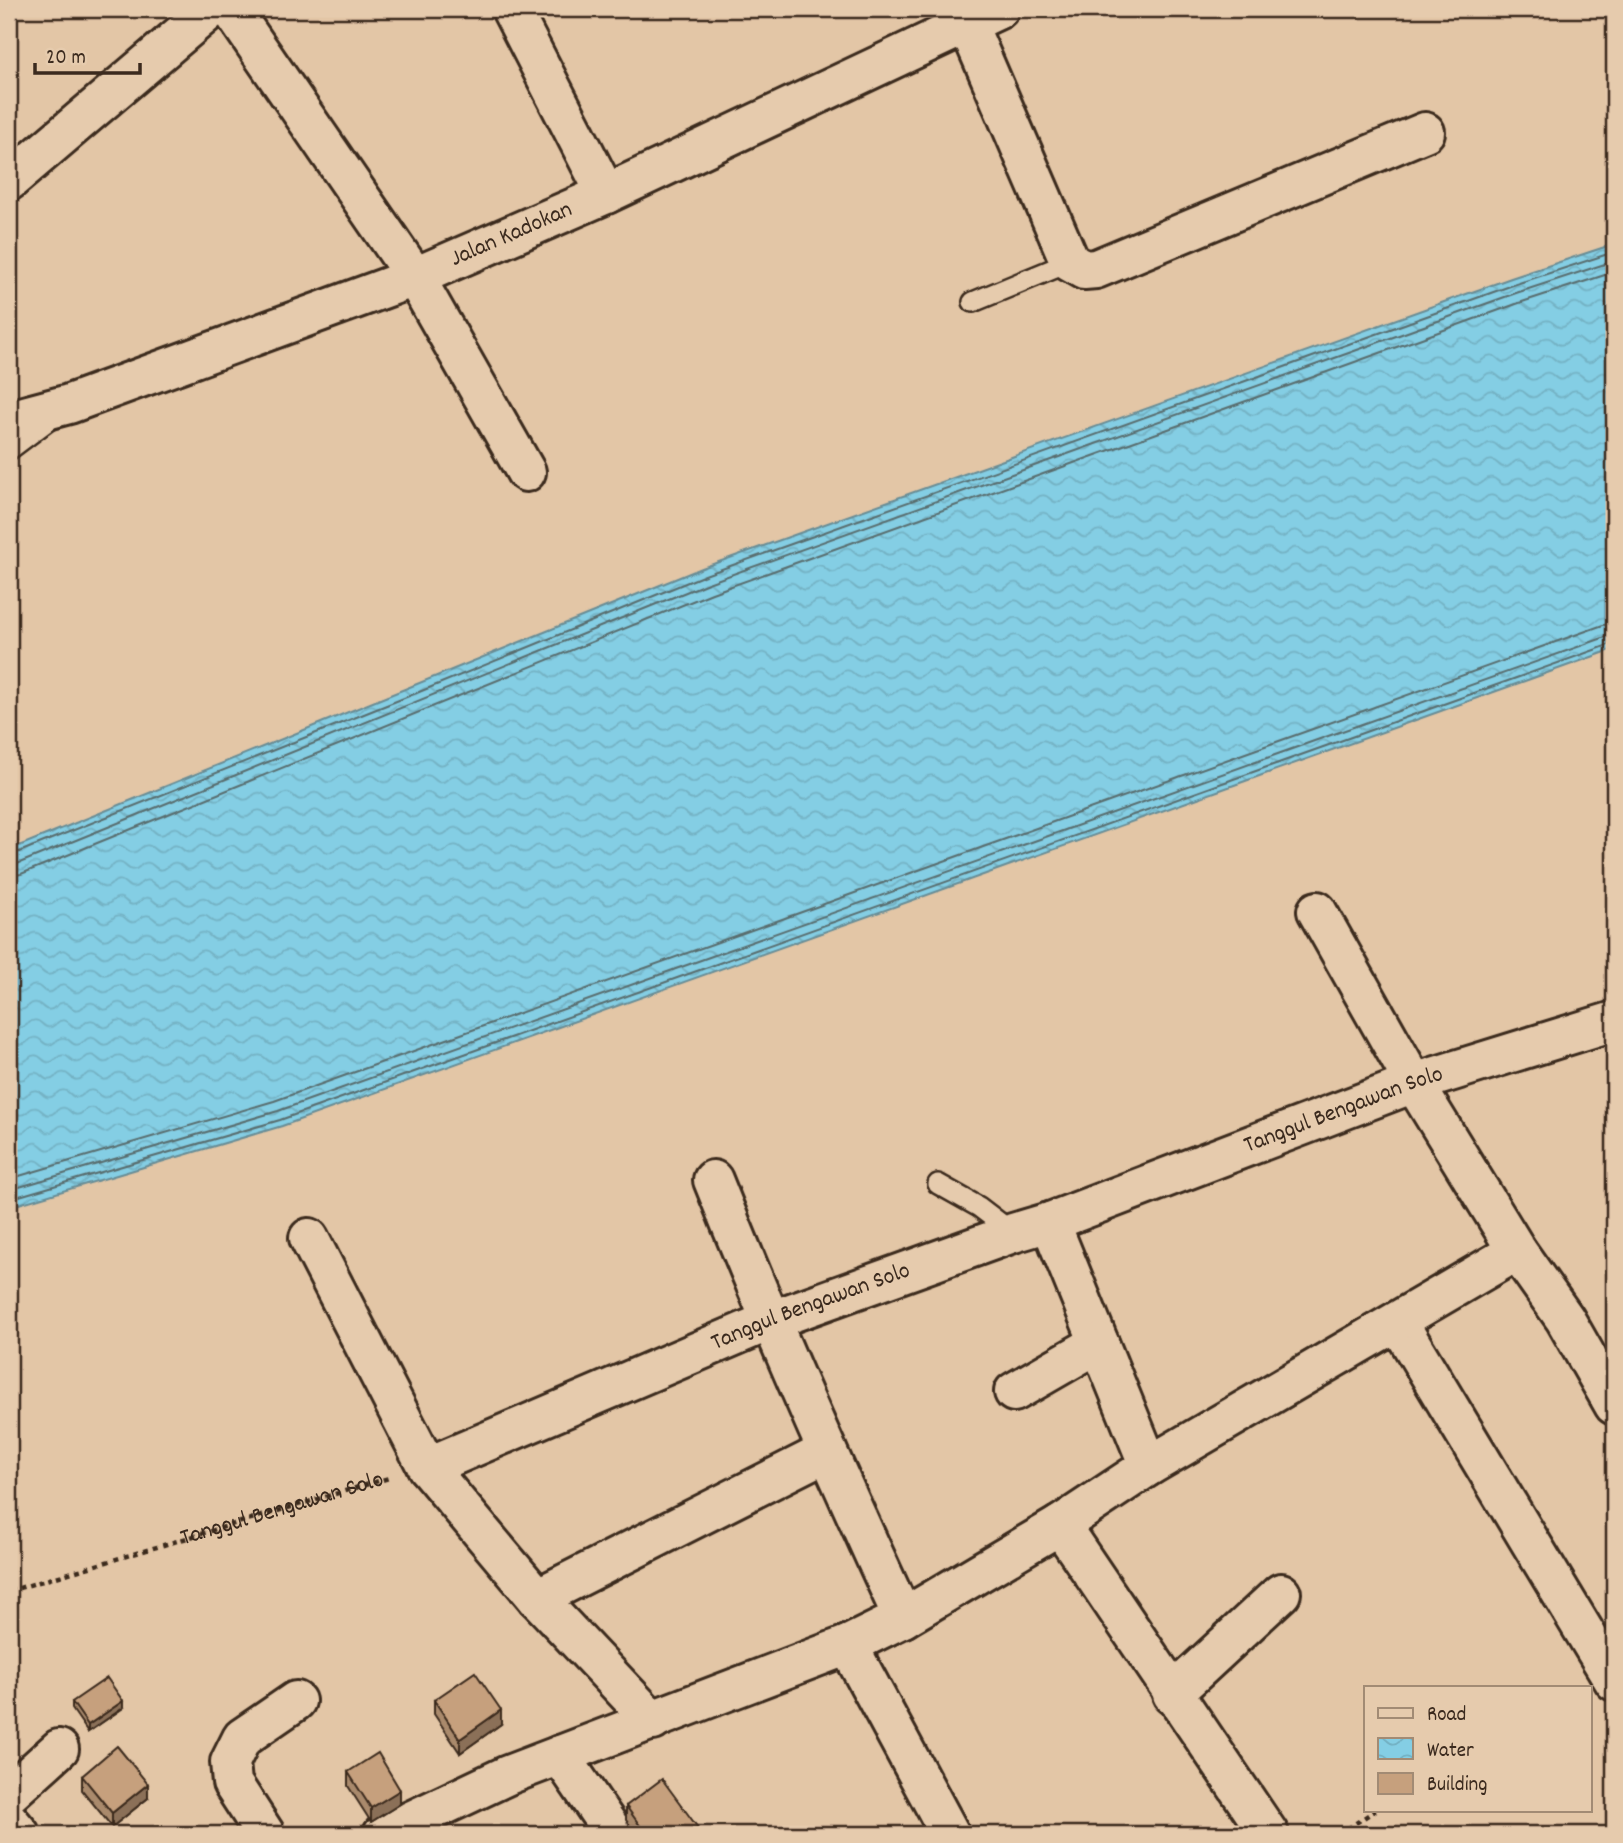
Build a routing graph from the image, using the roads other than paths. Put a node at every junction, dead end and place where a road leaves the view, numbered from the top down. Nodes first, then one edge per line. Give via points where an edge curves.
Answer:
1 (211, 9) edge
2 (231, 9) edge
3 (511, 9) edge
4 (983, 16) edge
5 (1425, 132) dead end
6 (9, 181) edge
7 (606, 194) junction
8 (1070, 262) junction
9 (415, 277) junction
10 (974, 302) dead end
11 (69, 404) junction
12 (9, 420) edge
13 (9, 450) edge
14 (526, 472) dead end
15 (1317, 911) dead end
16 (1614, 1021) edge
17 (1414, 1083) junction
18 (713, 1180) dead end
19 (938, 1184) dead end
20 (1051, 1222) junction
21 (1013, 1233) junction
22 (309, 1238) dead end
23 (1517, 1251) junction
24 (769, 1321) junction
25 (1398, 1322) junction
26 (1099, 1343) junction
27 (1014, 1392) dead end
28 (1614, 1405) edge
29 (826, 1452) junction
30 (1149, 1466) junction
31 (427, 1467) junction
32 (1060, 1525) junction
33 (1281, 1593) dead end
34 (537, 1598) junction
35 (903, 1618) junction
36 (848, 1645) junction
37 (1614, 1681) edge
38 (1172, 1694) junction
39 (296, 1701) dead end
40 (653, 1721) junction
41 (59, 1749) dead end
42 (560, 1755) junction
43 (9, 1794) edge
44 (9, 1821) edge
45 (20, 1834) edge
46 (265, 1834) edge
47 (383, 1834) edge
48 (614, 1834) edge
49 (950, 1834) edge
50 (1269, 1834) edge

1 - 6 street
2 - 9 street
3 - 7 street
4 - 7 street, Jalan Kadokan
4 - 8 street
5 - 8 street via 1096,269 1084,270
7 - 9 street, Jalan Kadokan
8 - 10 lane
9 - 11 street, Jalan Kadokan
9 - 14 street
11 - 12 street, Jalan Kadokan
11 - 13 lane
15 - 17 street
16 - 17 street, Tanggul Bengawan Solo
17 - 20 street, Tanggul Bengawan Solo
17 - 23 street
18 - 24 street
19 - 21 lane
20 - 21 street, Tanggul Bengawan Solo
20 - 26 street
21 - 24 street, Tanggul Bengawan Solo
22 - 31 street
23 - 25 street
23 - 28 street via 1565,1319
24 - 29 street
24 - 31 street, Tanggul Bengawan Solo
25 - 30 street
25 - 37 street
26 - 27 street
26 - 30 street
29 - 34 street
29 - 35 street
30 - 32 street
31 - 34 street
32 - 35 street
32 - 38 street
33 - 38 street
34 - 40 street
35 - 36 street
36 - 40 street
36 - 49 street
38 - 50 street
39 - 46 street via 242,1738 230,1762 232,1783
40 - 42 street
41 - 43 street
42 - 47 street
42 - 48 street
44 - 45 street

